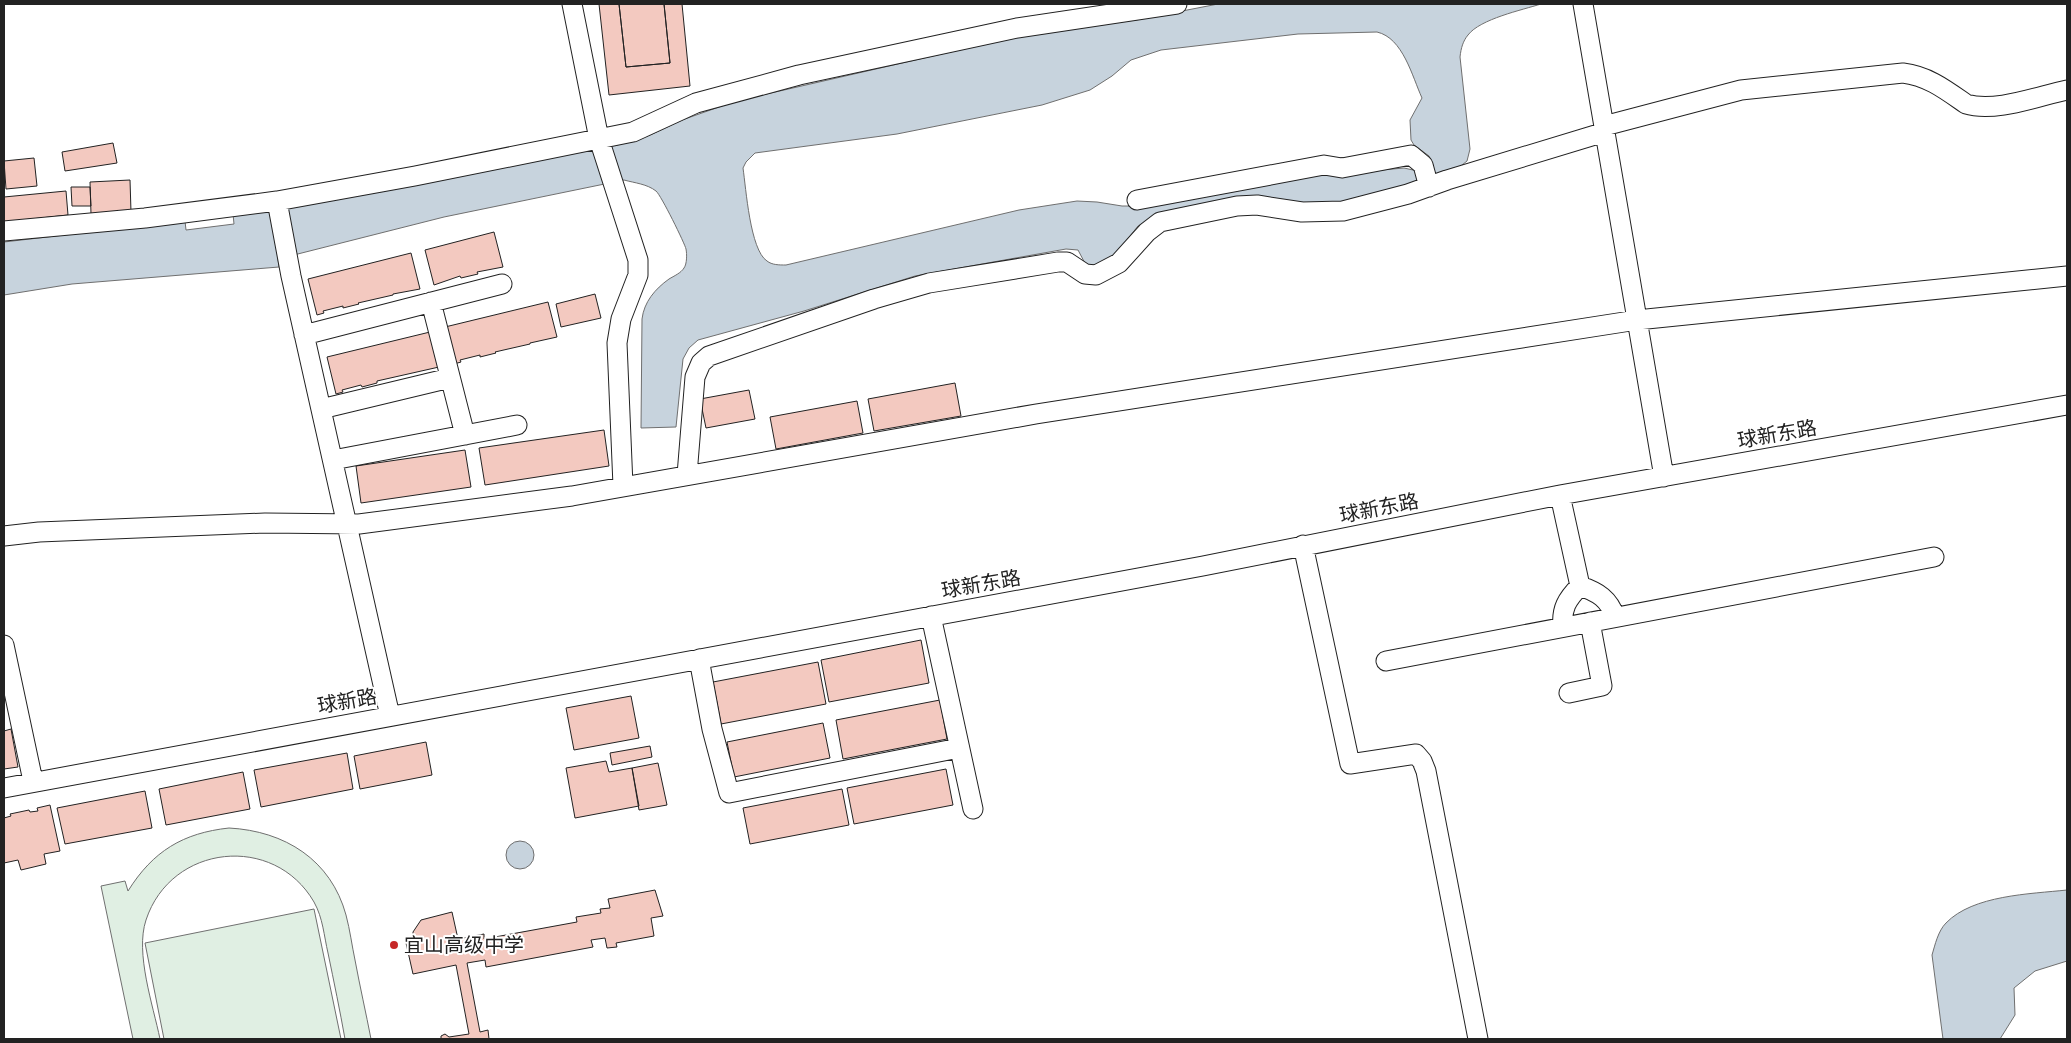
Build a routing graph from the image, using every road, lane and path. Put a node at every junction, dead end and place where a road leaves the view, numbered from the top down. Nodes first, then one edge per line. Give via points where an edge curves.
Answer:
1 (572, 4) edge
2 (1176, 4) edge
3 (1583, 4) edge
4 (2067, 90) edge
5 (1605, 129) junction
6 (599, 141) junction
7 (1426, 177) junction
8 (1137, 200) dead end
9 (278, 203) junction
10 (4, 231) edge
11 (2067, 276) edge
12 (502, 284) dead end
13 (431, 302) junction
14 (1637, 320) junction
15 (304, 334) junction
16 (450, 378) junction
17 (2067, 405) edge
18 (321, 409) junction
19 (517, 425) dead end
20 (465, 435) junction
21 (333, 460) junction
22 (687, 475) junction
23 (1664, 476) junction
24 (623, 486) junction
25 (1560, 495) junction
26 (347, 524) junction
27 (4, 536) edge
28 (1303, 545) junction
29 (1934, 557) dead end
30 (1580, 586) junction
31 (931, 616) junction
32 (1615, 617) junction
33 (1590, 622) junction
34 (1563, 627) junction
35 (4, 645) edge
36 (699, 659) junction
37 (1386, 661) dead end
38 (1569, 692) dead end
39 (390, 716) junction
40 (959, 748) junction
41 (33, 781) junction
42 (4, 788) edge
43 (973, 809) dead end
44 (1478, 1039) edge

1 - 6 street
2 - 6 street via 1017,28 799,75 696,103 633,132
3 - 5 street
4 - 5 street via 2001,105 1973,106 1928,79 1903,73 1741,90
5 - 7 street
5 - 14 street
6 - 9 street
6 - 24 street via 639,268 621,319 617,343
7 - 8 street via 1411,155 1342,168 1324,165
7 - 22 street via 1408,194 1342,211 1302,212 1257,205 1237,206 1160,222 1119,263 1096,275 1085,274 1066,262 1058,262 929,283 874,298 709,356 701,363 695,377
9 - 10 street
9 - 15 street
11 - 14 street
12 - 13 street
13 - 15 street
13 - 16 street
14 - 22 street via 1036,414
14 - 23 street
15 - 18 street
16 - 18 street
16 - 20 street
17 - 23 street, 球新东路
18 - 21 street
19 - 20 street
20 - 21 street
21 - 26 street
22 - 24 street
23 - 25 street, 球新东路
24 - 26 street via 562,497
25 - 28 street, 球新东路
25 - 30 street
26 - 27 street via 255,524
26 - 39 street
28 - 31 street, 球新东路
28 - 44 street via 1350,764 1416,754 1426,771
29 - 32 street
30 - 32 street via 1601,595
30 - 34 street via 1566,603
31 - 36 street, 球新东路
31 - 40 street
32 - 33 street
33 - 34 street
33 - 38 street via 1602,686
34 - 37 street
35 - 41 street
36 - 39 street, 球新路
36 - 40 street via 729,793
39 - 41 street, 球新路
40 - 43 street
41 - 42 street, 球新路

